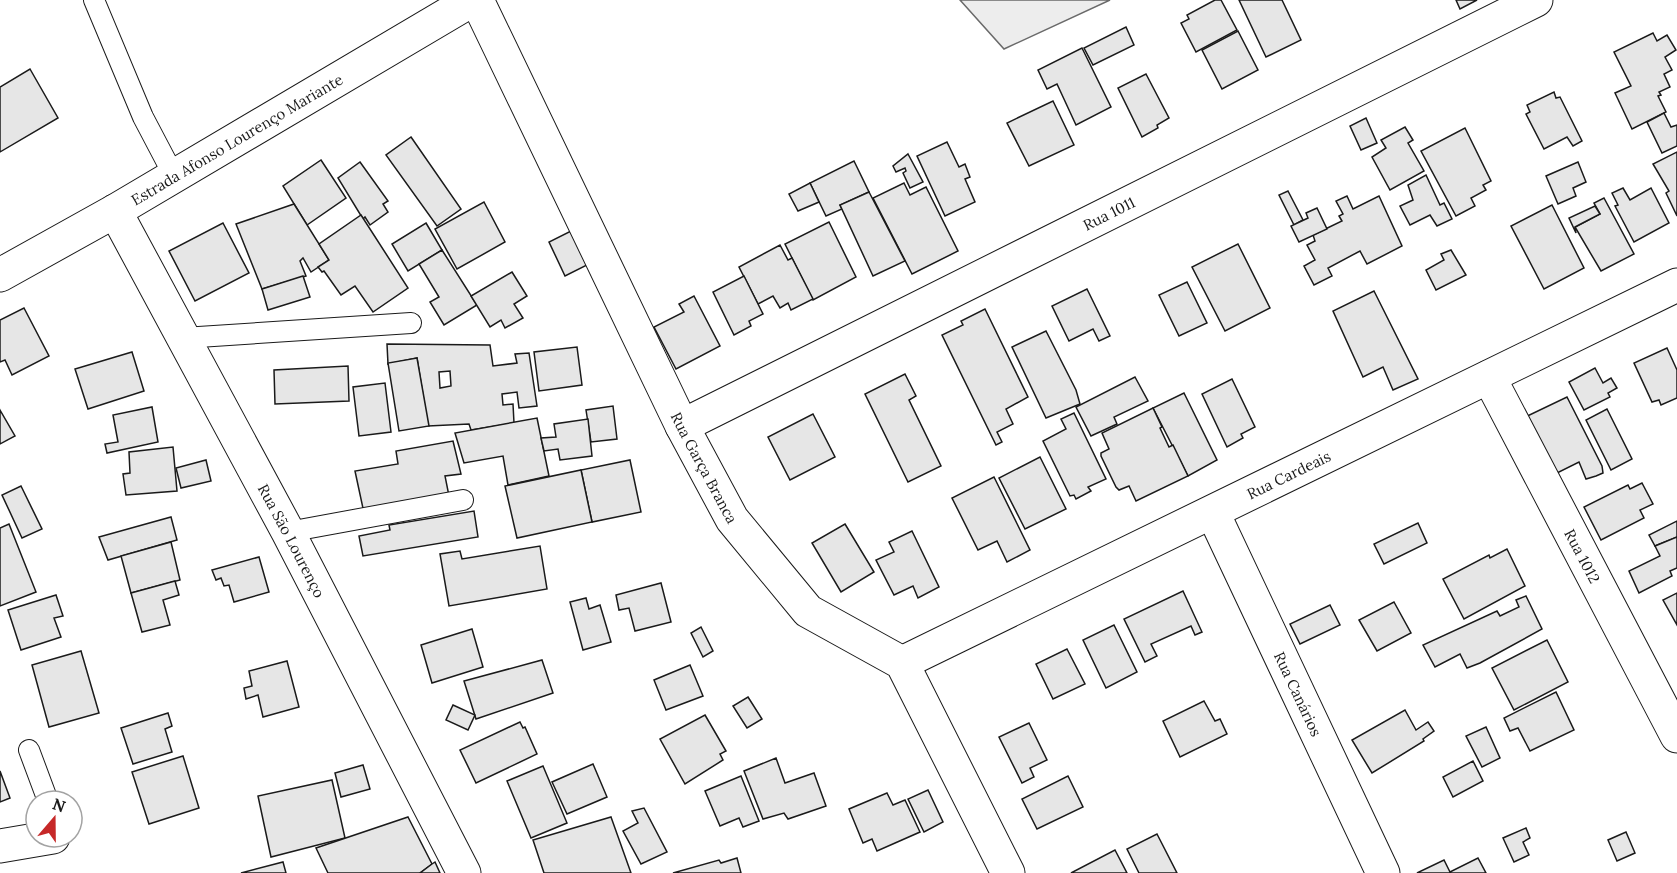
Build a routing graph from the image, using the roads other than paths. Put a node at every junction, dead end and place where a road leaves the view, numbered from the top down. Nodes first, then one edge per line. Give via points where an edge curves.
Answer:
1 (94, 0) edge
2 (472, 0) edge
3 (477, 0) edge
4 (1536, 0) edge
5 (437, 9) edge
6 (174, 176) junction
7 (115, 211) junction
8 (0, 275) edge
9 (1677, 285) edge
10 (411, 323) dead end
11 (183, 338) junction
12 (1489, 378) junction
13 (682, 426) junction
14 (463, 500) dead end
15 (1213, 513) junction
16 (288, 532) junction
17 (902, 663) junction
18 (1677, 736) edge
19 (28, 750) dead end
20 (43, 789) edge
21 (24, 842) edge
22 (0, 846) edge
23 (464, 873) edge
24 (1008, 873) edge
25 (1383, 873) edge

1 - 6 lane via 143,117
2 - 5 street, Estrada Afonso Lourenço Mariante
3 - 13 street, Rua Garça Branca
4 - 13 street, Rua 1011
5 - 6 street, Estrada Afonso Lourenço Mariante
6 - 7 street, Estrada Afonso Lourenço Mariante
7 - 8 street, Estrada Afonso Lourenço Mariante
7 - 11 street, Rua São Lourenço
9 - 12 street, Rua Cardeais
10 - 11 lane
11 - 16 street, Rua São Lourenço
12 - 15 street, Rua Cardeais
12 - 18 street, Rua 1012
13 - 17 street, Rua Garça Branca via 732,519 808,611
14 - 16 lane
15 - 17 street, Rua Cardeais
15 - 25 street, Rua Canários
16 - 23 street, Rua São Lourenço
17 - 24 street
19 - 20 lane
21 - 22 street

